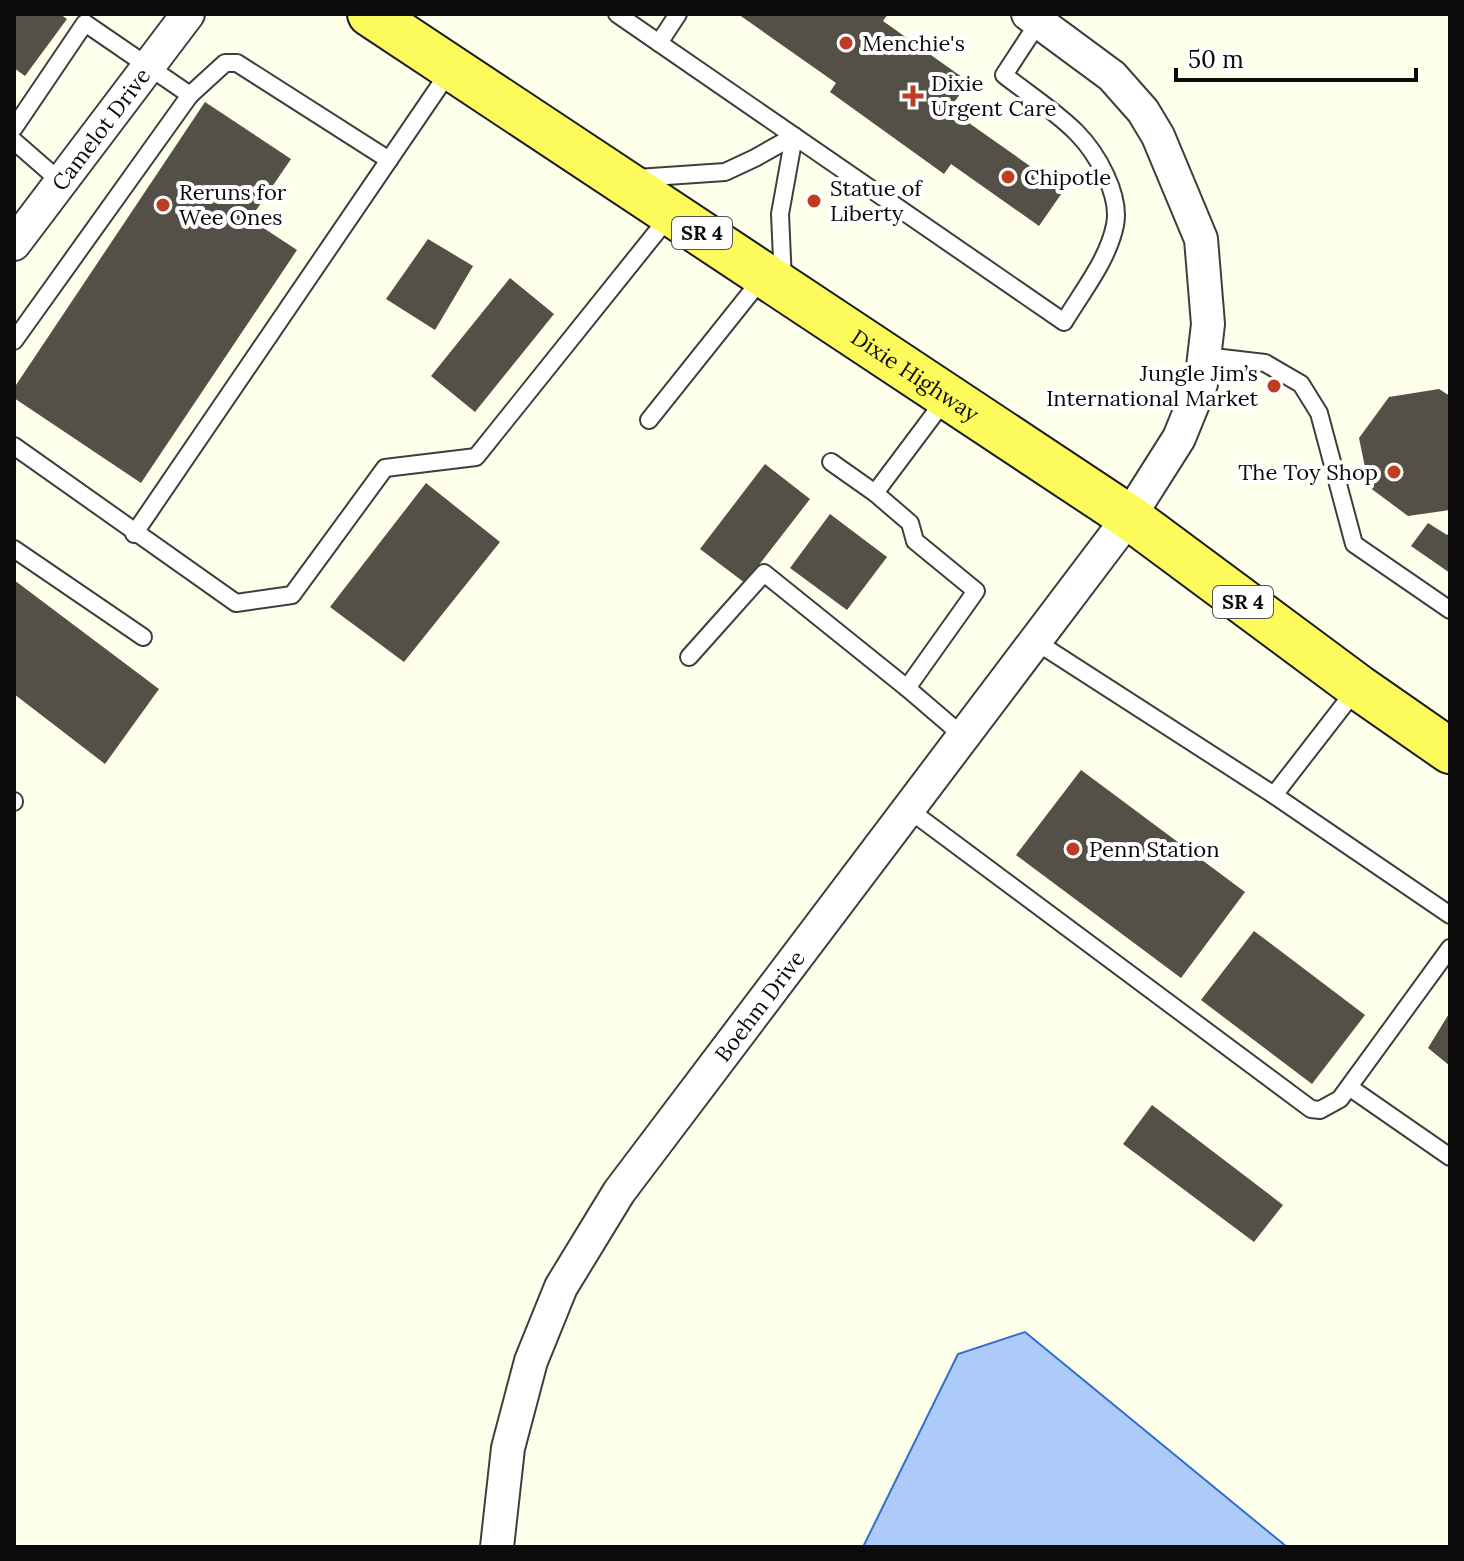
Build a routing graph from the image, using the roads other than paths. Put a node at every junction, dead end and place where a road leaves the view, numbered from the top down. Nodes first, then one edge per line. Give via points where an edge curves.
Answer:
1 (188, 14) edge
2 (370, 14) edge
3 (617, 14) edge
4 (678, 14) edge
5 (85, 18) edge
6 (1033, 18) edge
7 (659, 43) junction
8 (148, 65) junction
9 (451, 68) junction
10 (190, 95) junction
11 (14, 128) edge
12 (794, 136) junction
13 (14, 141) edge
14 (389, 160) junction
15 (620, 180) junction
16 (61, 182) junction
17 (672, 213) junction
18 (14, 244) edge
19 (774, 281) junction
20 (14, 341) edge
21 (1205, 356) junction
22 (948, 396) junction
23 (649, 420) dead end
24 (14, 446) edge
25 (831, 462) dead end
26 (875, 493) junction
27 (1129, 517) junction
28 (134, 534) junction
29 (14, 549) edge
30 (1450, 610) edge
31 (143, 637) dead end
32 (1035, 641) junction
33 (689, 657) dead end
34 (1358, 687) junction
35 (907, 688) junction
36 (963, 736) junction
37 (1450, 751) edge
38 (1274, 795) junction
39 (908, 809) junction
40 (1450, 915) edge
41 (1450, 948) edge
42 (1349, 1087) junction
43 (1450, 1157) edge
44 (497, 1547) edge

1 - 8 street, Camelot Drive
2 - 9 main road, Dixie Highway / SR 4
3 - 7 lane
4 - 7 lane
5 - 8 lane
5 - 11 lane
6 - 12 lane via 1004,75 1077,133 1116,198 1116,223 1107,250 1064,322
6 - 21 street, Boehm Drive via 1112,76 1158,136 1201,239 1208,324
7 - 12 lane
8 - 10 lane
8 - 16 street, Camelot Drive
9 - 14 lane
9 - 15 main road, Dixie Highway / SR 4
10 - 14 lane via 225,63 237,63
10 - 20 lane
12 - 15 lane via 725,172
12 - 19 lane
13 - 16 lane
14 - 28 lane
15 - 17 main road, Dixie Highway / SR 4
16 - 18 street, Camelot Drive
17 - 19 main road, Dixie Highway / SR 4
17 - 28 lane via 476,457 385,468 292,595 236,603
19 - 22 main road, Dixie Highway / SR 4
19 - 23 lane
21 - 27 street, Boehm Drive via 1201,384 1179,438
21 - 30 lane via 1265,363 1301,384 1319,413 1354,544
22 - 26 lane
22 - 27 main road, Dixie Highway / SR 4
24 - 28 lane
25 - 26 lane
26 - 35 lane via 910,523 915,541 976,591
27 - 32 street, Boehm Drive
27 - 34 main road, Dixie Highway / SR 4
29 - 31 lane
32 - 36 street, Boehm Drive
32 - 38 lane
33 - 35 lane via 764,573
34 - 37 main road, Dixie Highway / SR 4
34 - 38 lane
35 - 36 lane
36 - 39 street, Boehm Drive
38 - 40 lane
39 - 42 lane via 1311,1109 1340,1099
39 - 44 street, Boehm Drive via 619,1192 561,1287 531,1361 508,1448
41 - 42 lane
42 - 43 lane

